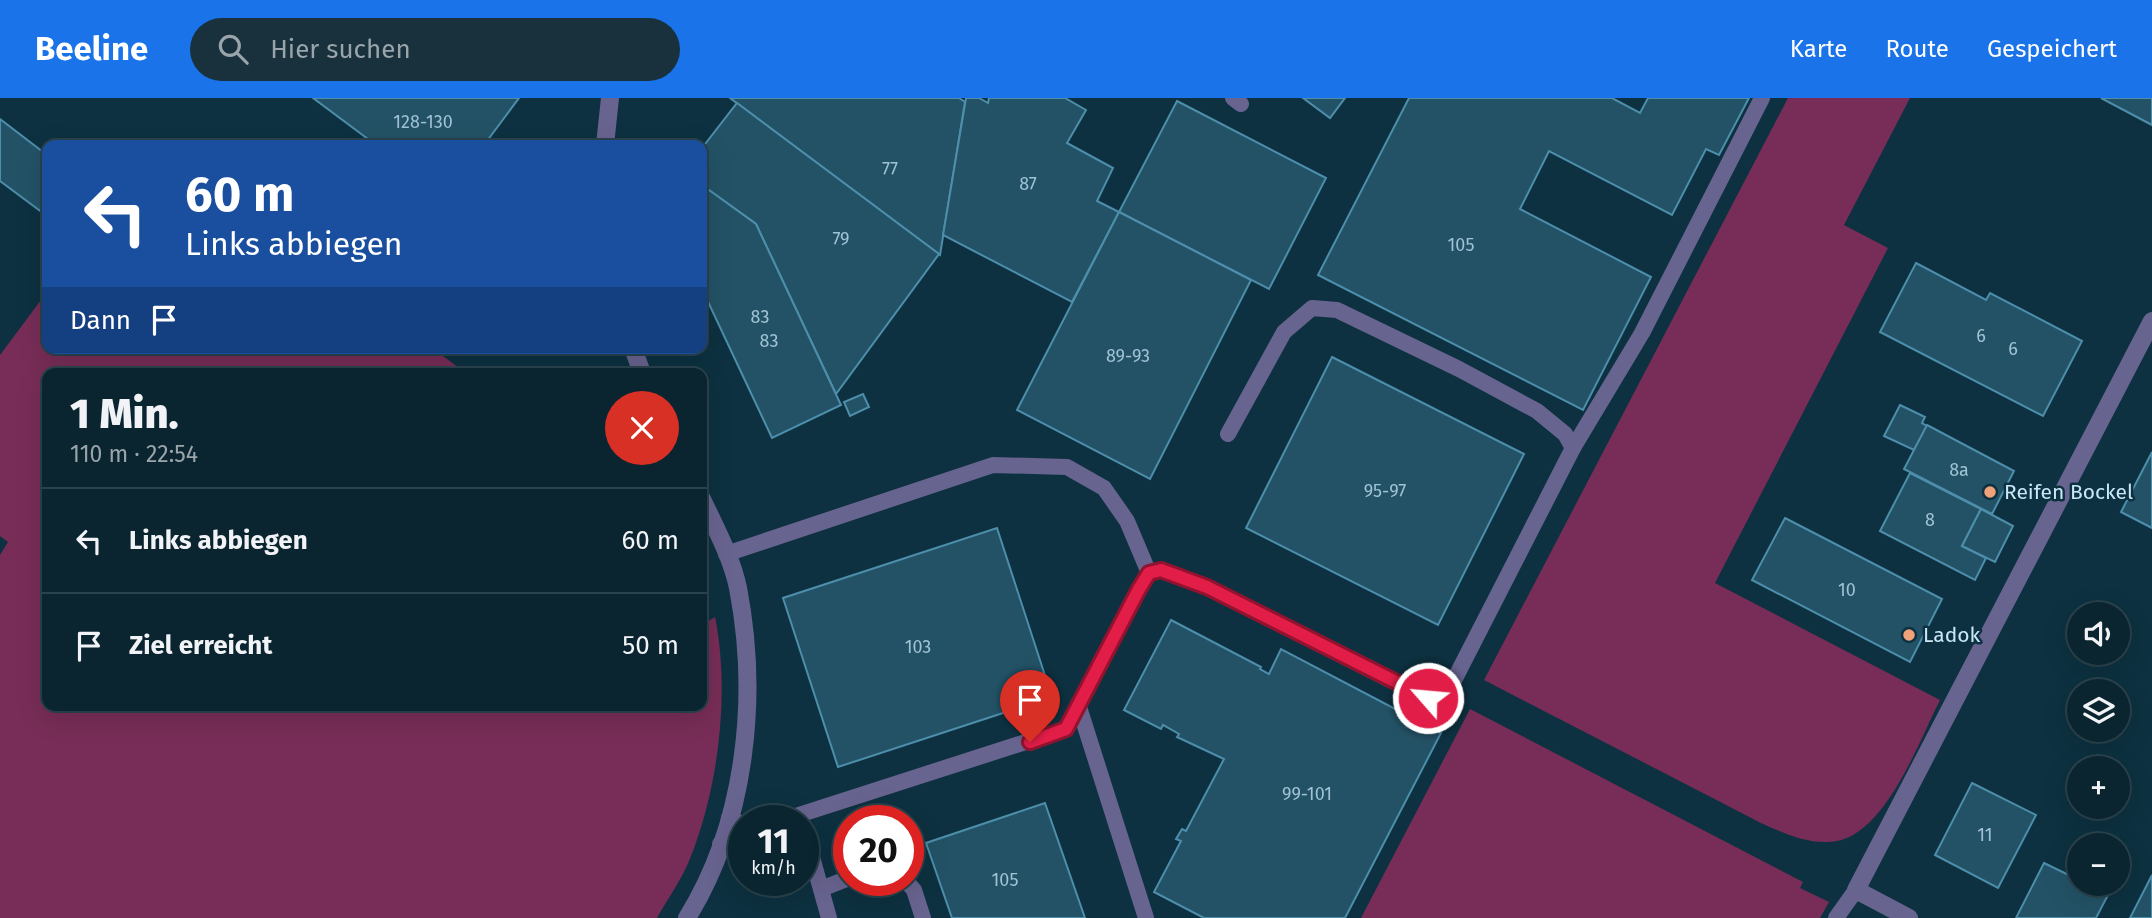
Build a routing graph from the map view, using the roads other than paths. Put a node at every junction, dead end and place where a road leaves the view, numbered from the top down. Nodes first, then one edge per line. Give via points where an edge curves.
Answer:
1 (610, 98) edge
2 (1762, 98) edge
3 (606, 140) edge
4 (2152, 321) edge
5 (1228, 434) dead end
6 (1573, 448) junction
7 (707, 510) edge
8 (726, 554) junction
9 (1149, 573) junction
10 (1078, 705) junction
11 (738, 805) edge
12 (819, 820) edge
13 (728, 832) edge
14 (720, 844) junction
15 (728, 844) edge
16 (819, 882) edge
17 (833, 884) edge
18 (821, 889) junction
19 (1856, 890) junction
20 (916, 896) edge
21 (687, 918) edge
22 (830, 918) edge
23 (923, 918) edge
24 (1146, 918) edge
25 (1836, 918) edge
26 (1909, 918) edge

1 - 3 street
2 - 6 lane via 1642,333
4 - 19 street
5 - 6 lane via 1284,332 1312,308 1337,310 1470,375 1537,411 1565,434
6 - 9 lane via 1447,694 1438,697 1428,698 1207,587 1161,570
7 - 8 street
8 - 9 lane via 993,465 1067,467 1104,488 1127,521
8 - 11 street via 737,586 748,668
9 - 10 lane
10 - 12 lane via 1066,729 1055,734
10 - 24 lane
13 - 14 street
14 - 15 lane
14 - 21 street via 702,894
16 - 18 lane
17 - 18 lane
18 - 22 lane
19 - 25 lane
19 - 26 street
20 - 23 lane

